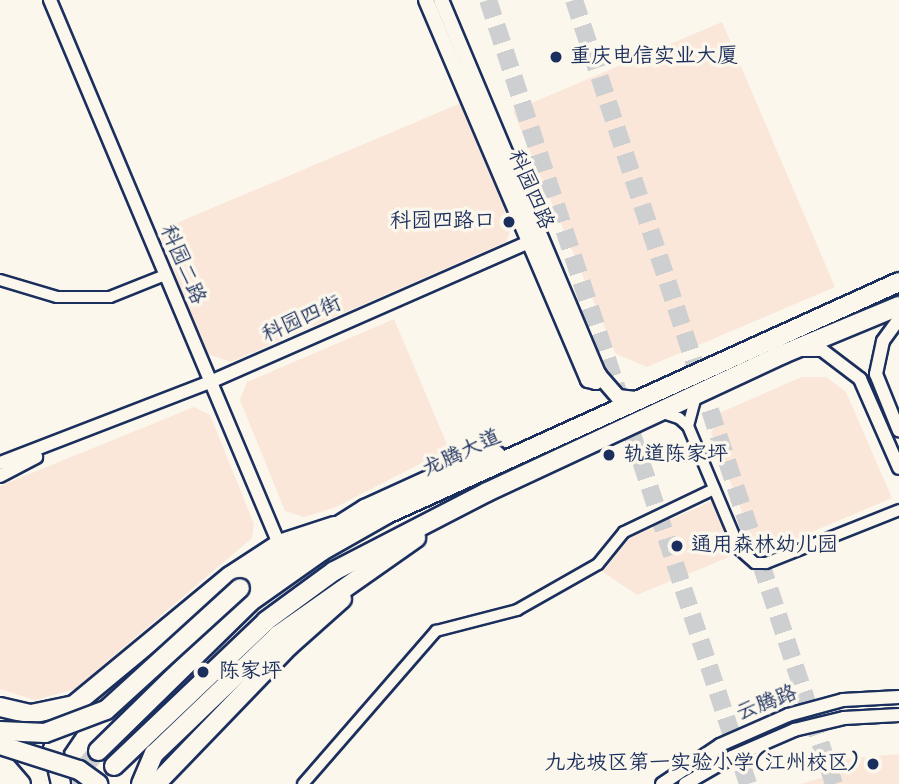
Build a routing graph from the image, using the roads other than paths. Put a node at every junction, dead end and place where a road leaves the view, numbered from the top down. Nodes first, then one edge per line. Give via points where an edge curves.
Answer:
1 (50, 0) edge
2 (426, 0) edge
3 (441, 0) edge
4 (536, 239) junction
5 (165, 275) junction
6 (0, 280) edge
7 (899, 282) edge
8 (899, 306) edge
9 (899, 319) edge
10 (783, 354) junction
11 (210, 382) junction
12 (697, 394) junction
13 (640, 399) junction
14 (657, 412) junction
15 (688, 426) junction
16 (899, 431) edge
17 (76, 436) junction
18 (546, 440) junction
19 (0, 463) edge
20 (899, 468) edge
21 (0, 476) edge
22 (714, 489) junction
23 (487, 492) junction
24 (899, 510) edge
25 (334, 526) junction
26 (279, 544) junction
27 (385, 558) junction
28 (125, 667) junction
29 (899, 697) edge
30 (0, 707) edge
31 (899, 715) edge
32 (0, 731) edge
33 (0, 745) edge
34 (98, 751) tunnel mouth
35 (0, 760) edge
36 (114, 766) tunnel mouth
37 (21, 784) edge
38 (61, 784) edge
39 (99, 784) edge
40 (141, 784) edge
41 (156, 784) edge
42 (303, 784) edge
43 (662, 784) edge
44 (685, 784) edge

1 - 5 street, 科园二路
2 - 4 main road, 科园四路
3 - 4 main road, 科园四路
4 - 11 street, 科园四街
4 - 13 main road, 科园四路 via 588,380 596,383 599,375 618,397
5 - 6 street via 110,297 57,297
5 - 11 street, 科园二路
7 - 13 highway, 龙腾大道
8 - 10 highway
9 - 16 street via 883,341 876,374
10 - 12 highway
10 - 20 street via 822,350 852,370 868,394
11 - 17 street, 科园四街
11 - 26 street, 科园二路
12 - 14 highway
12 - 15 street
13 - 18 highway, 龙腾大道
14 - 15 street via 679,418
14 - 23 highway
15 - 22 street
17 - 19 street, 科园四街
17 - 21 street, 科园四街
18 - 25 highway via 466,463
18 - 34 highway, 龙腾大道 via 387,514 260,594
22 - 24 street via 740,550 755,563 766,563
22 - 42 street via 624,532 598,564 517,610 436,631
23 - 27 highway
23 - 36 highway via 334,571 265,621
25 - 26 highway
25 - 32 highway, bridge via 240,588 106,710 45,733
26 - 28 highway via 230,576
27 - 40 highway via 278,635 155,754
27 - 41 highway via 289,646
28 - 30 highway via 62,710 31,714
28 - 38 highway via 59,734 53,760
29 - 43 street, 云腾路 via 843,700 788,715 720,745
31 - 44 street, 云腾路 via 844,718 794,730 763,741
33 - 39 highway, bridge via 79,771
35 - 37 highway

